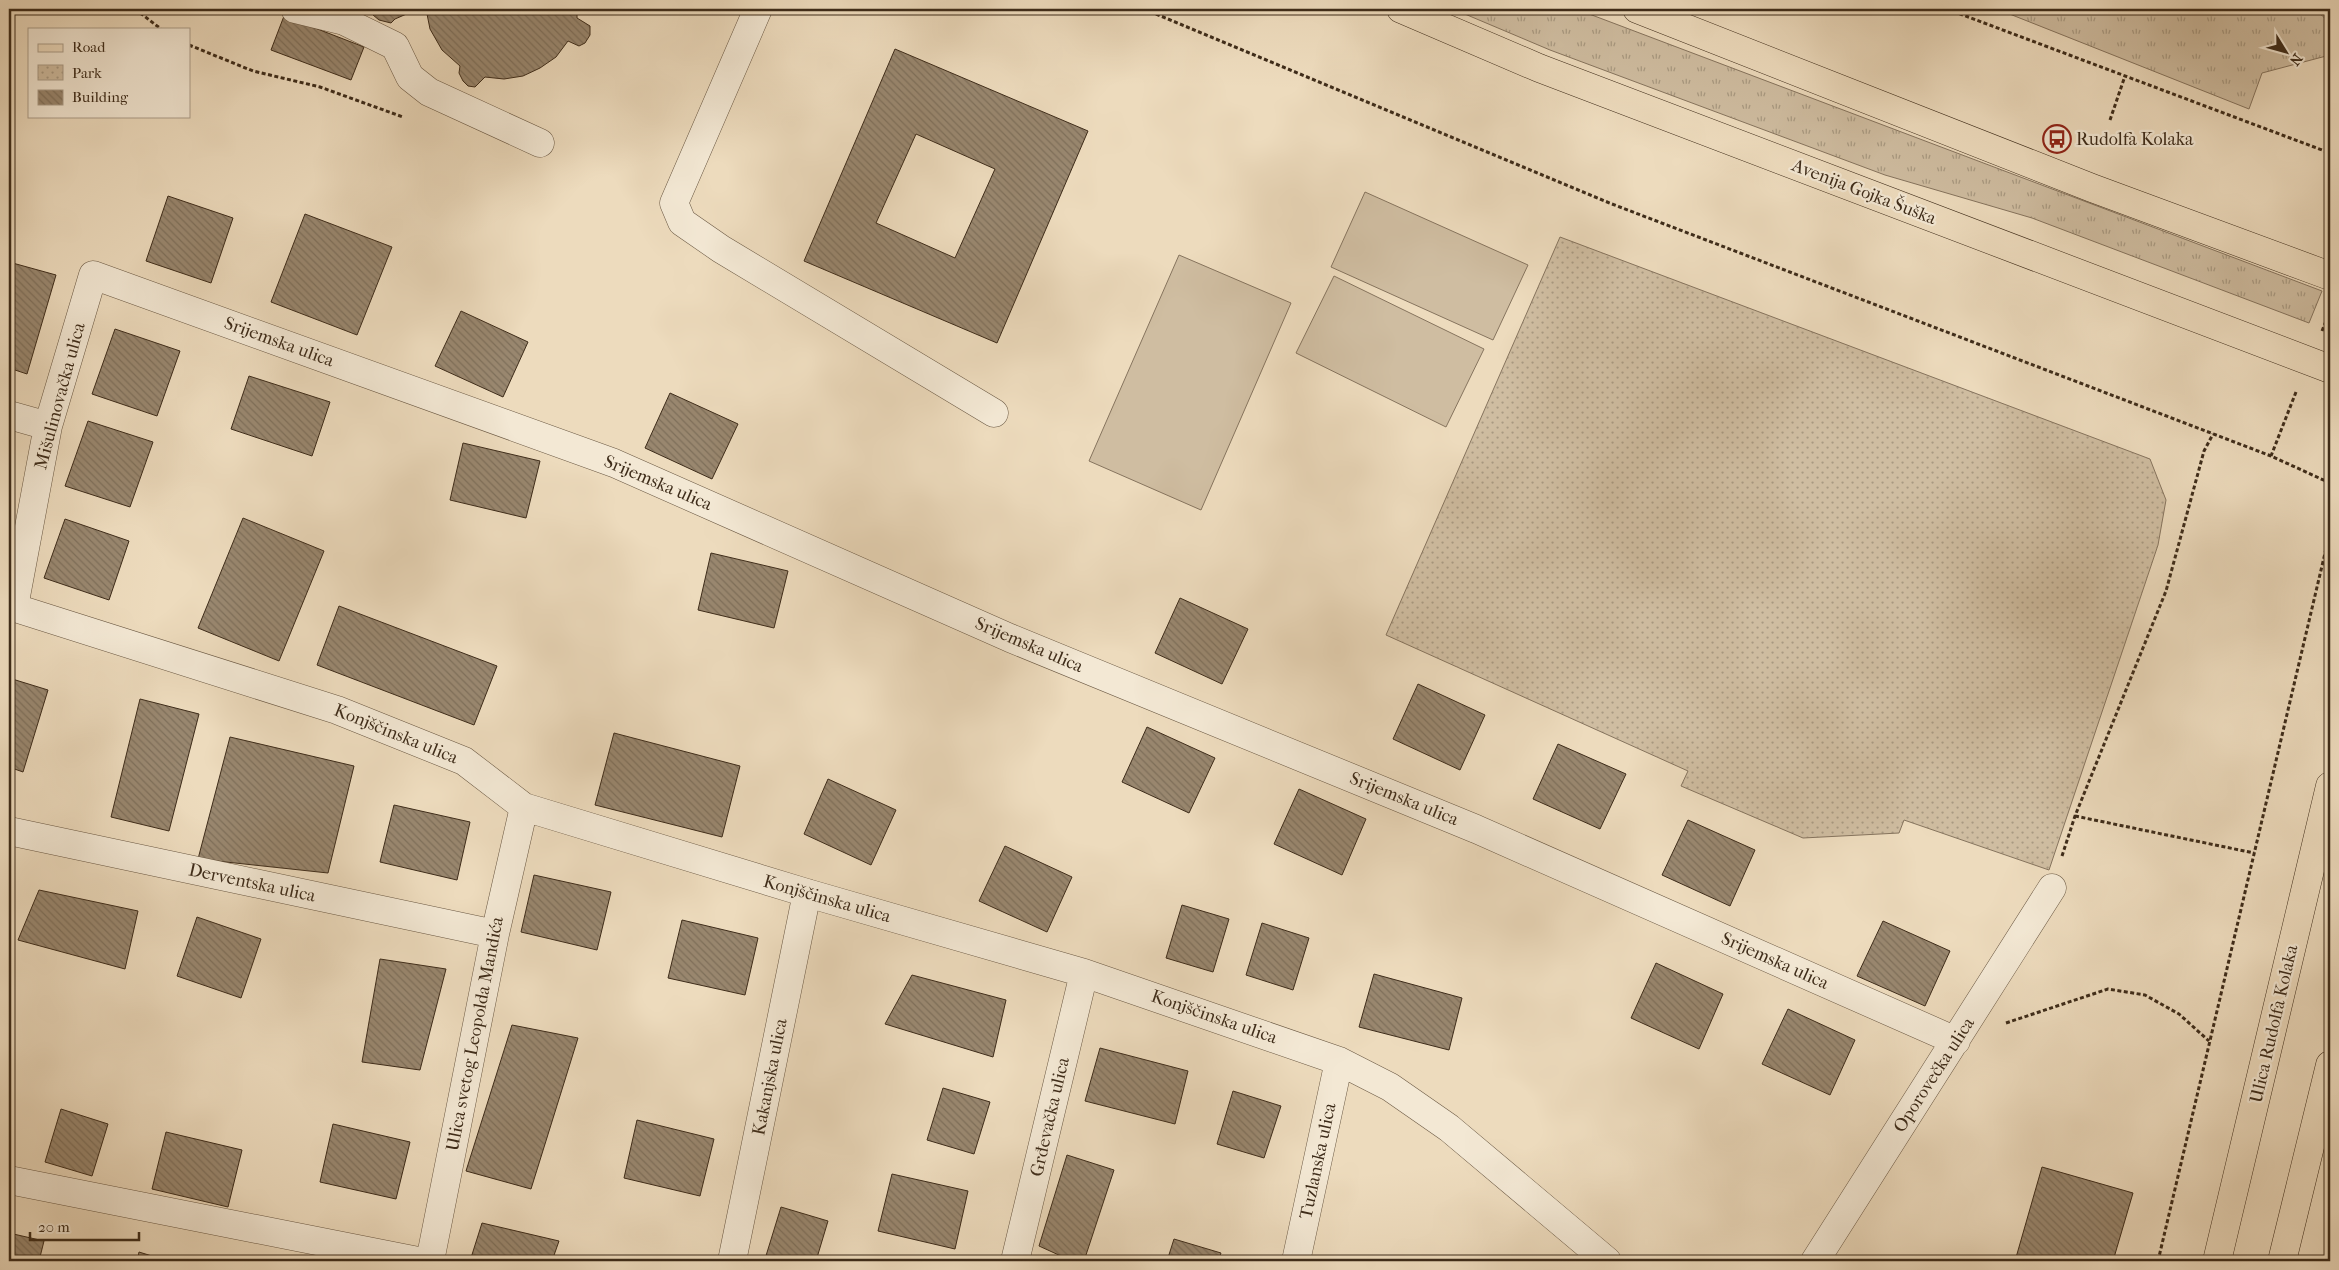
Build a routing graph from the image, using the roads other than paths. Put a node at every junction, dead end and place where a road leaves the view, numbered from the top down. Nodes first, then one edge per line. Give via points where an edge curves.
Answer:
1 (295, 9) edge
2 (758, 9) edge
3 (1401, 9) edge
4 (1637, 9) edge
5 (540, 143) dead end
6 (93, 276) joint
7 (2330, 276) edge
8 (2320, 365) edge
9 (994, 413) dead end
10 (9, 414) edge
11 (48, 426) junction
12 (11, 606) edge
13 (2330, 786) edge
14 (524, 808) junction
15 (9, 831) edge
16 (2052, 888) road end
17 (806, 893) junction
18 (495, 934) junction
19 (1084, 973) junction
20 (1956, 1041) junction
21 (1339, 1060) junction
22 (2330, 1065) edge
23 (9, 1180) edge
24 (418, 1261) edge
25 (430, 1261) edge
26 (732, 1261) edge
27 (1015, 1261) edge
28 (1296, 1261) edge
29 (1607, 1261) edge
30 (1815, 1261) edge
31 (2217, 1261) edge
32 (2282, 1261) edge

1 - 5 street via 344,22 395,46 410,77 429,92
2 - 9 street via 674,202 682,222 721,249
3 - 8 main road, Avenija Gojka Šuška via 1539,68
4 - 7 main road via 2092,188
6 - 11 street, Mišulinovačka ulica
6 - 20 street, Srijemska ulica via 614,463 1010,638 1476,829
10 - 11 street
11 - 12 street, Mišulinovačka ulica
12 - 14 street, Konjščinska ulica via 337,710 464,761
13 - 31 main road, Ulica Rudolfa Kolaka
14 - 17 street, Konjščinska ulica
14 - 18 street, Ulica svetog Leopolda Mandića
15 - 18 street, Derventska ulica
16 - 20 street, Oporovečka ulica
17 - 19 street, Konjščinska ulica
17 - 26 street, Kakanjska ulica
18 - 25 street, Ulica svetog Leopolda Mandića
19 - 21 street, Konjščinska ulica
19 - 27 street, Grđevačka ulica
20 - 30 street, Oporovečka ulica
21 - 28 street, Tuzlanska ulica
21 - 29 street, Konjščinska ulica via 1390,1087 1449,1128
22 - 32 main road
23 - 24 street

